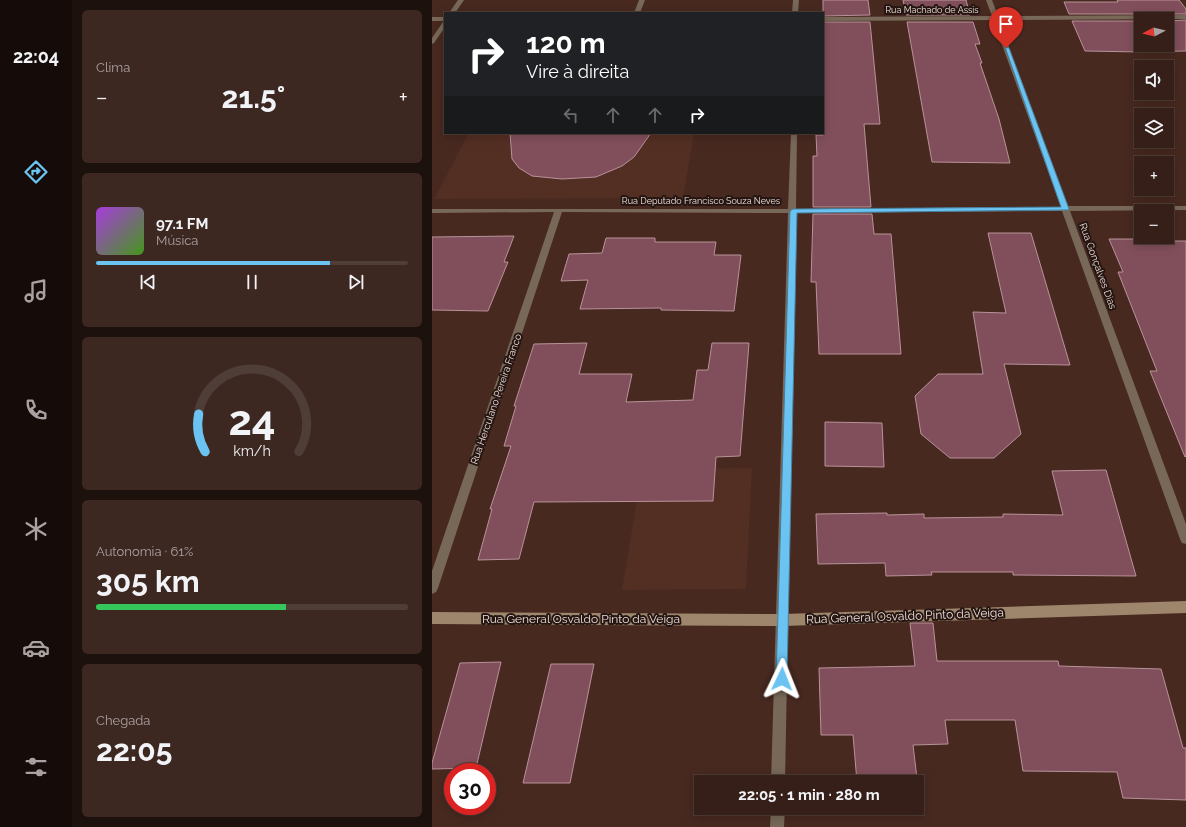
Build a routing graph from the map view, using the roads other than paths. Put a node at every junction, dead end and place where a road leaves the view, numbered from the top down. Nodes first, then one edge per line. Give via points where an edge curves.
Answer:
1 (461, 0) edge
2 (642, 0) edge
3 (796, 0) edge
4 (989, 0) edge
5 (453, 12) edge
6 (637, 12) edge
7 (795, 12) edge
8 (1186, 17) edge
9 (996, 18) junction
10 (432, 19) edge
11 (444, 19) edge
12 (824, 19) edge
13 (444, 24) edge
14 (432, 42) edge
15 (794, 134) edge
16 (1186, 208) edge
17 (1065, 209) junction
18 (559, 210) junction
19 (432, 211) edge
20 (793, 211) junction
21 (1186, 539) edge
22 (432, 588) edge
23 (1186, 607) edge
24 (432, 618) edge
25 (784, 620) junction
26 (778, 775) edge
27 (778, 815) edge
28 (777, 827) edge

1 - 5 street
2 - 6 street
3 - 7 street
4 - 9 street, Rua Gonçalves Dias
8 - 9 street, Rua Machado de Assis
9 - 12 street, Rua Machado de Assis
9 - 17 street, Rua Gonçalves Dias
10 - 11 street
13 - 14 street
15 - 20 street
16 - 17 street, Rua Deputado Francisco Souza Neves
17 - 20 street, Rua Deputado Francisco Souza Neves
17 - 21 street, Rua Gonçalves Dias
18 - 19 street, Rua Deputado Francisco Souza Neves
18 - 20 street, Rua Deputado Francisco Souza Neves
18 - 22 street, Rua Herculano Pereira Franco
20 - 25 street
23 - 25 street, Rua General Osvaldo Pinto da Veiga
24 - 25 street, Rua General Osvaldo Pinto da Veiga
25 - 26 street
27 - 28 street

